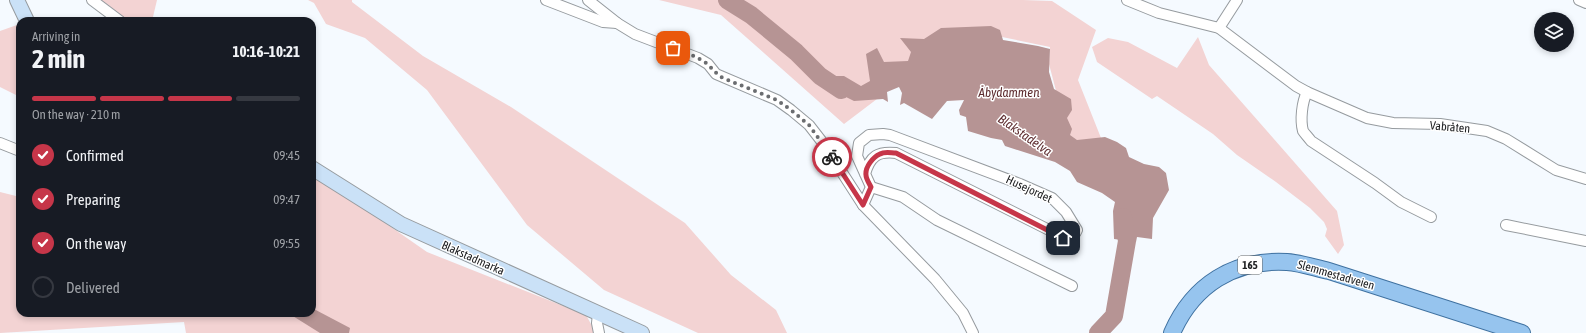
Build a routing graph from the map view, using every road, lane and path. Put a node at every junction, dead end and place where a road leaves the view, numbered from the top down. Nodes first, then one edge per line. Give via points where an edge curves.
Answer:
1 (18, 0) edge
2 (92, 0) edge
3 (546, 0) edge
4 (588, 0) edge
5 (1128, 0) edge
6 (1237, 0) edge
7 (1579, 0) edge
8 (1586, 3) edge
9 (25, 17) edge
10 (115, 17) edge
11 (617, 23) junction
12 (1219, 28) junction
13 (1307, 92) junction
14 (0, 143) edge
15 (16, 149) edge
16 (316, 171) edge
17 (865, 174) junction
18 (1586, 179) edge
19 (871, 187) junction
20 (863, 205) junction
21 (1431, 217) dead end
22 (1506, 225) dead end
23 (1586, 241) edge
24 (1072, 286) dead end
25 (598, 314) junction
26 (599, 333) edge
27 (642, 333) edge
28 (973, 333) edge
29 (1172, 333) edge
30 (1522, 333) edge

1 - 9 main road
2 - 10 street
3 - 11 street via 603,22
4 - 11 street
5 - 12 street, Vabråten via 1159,13
6 - 12 street
7 - 8 street
11 - 20 street via 635,34 698,58 723,78 777,100 791,110 809,125 823,143
12 - 13 street, Vabråten
13 - 18 street, Vabråten via 1367,118 1393,123 1440,124 1487,131 1506,139 1556,170
13 - 21 street via 1303,100 1302,121 1304,131 1311,141 1401,202
14 - 15 street
16 - 25 main road, Blakstadmarka via 401,224
17 - 17 street, Husejordet via 857,156 859,143 869,135 890,135 999,175 1052,198 1066,212 1077,230 1070,238 1063,238 896,153 886,152 873,158
17 - 19 street, Husejordet
19 - 20 street
19 - 24 street via 903,197 937,220
20 - 28 street via 934,279 962,313
22 - 23 street
25 - 26 street
25 - 27 main road, Blakstadmarka
29 - 30 main road, Slemmestadveien / 165 via 1187,307 1210,283 1248,265 1273,262 1296,263 1329,271

